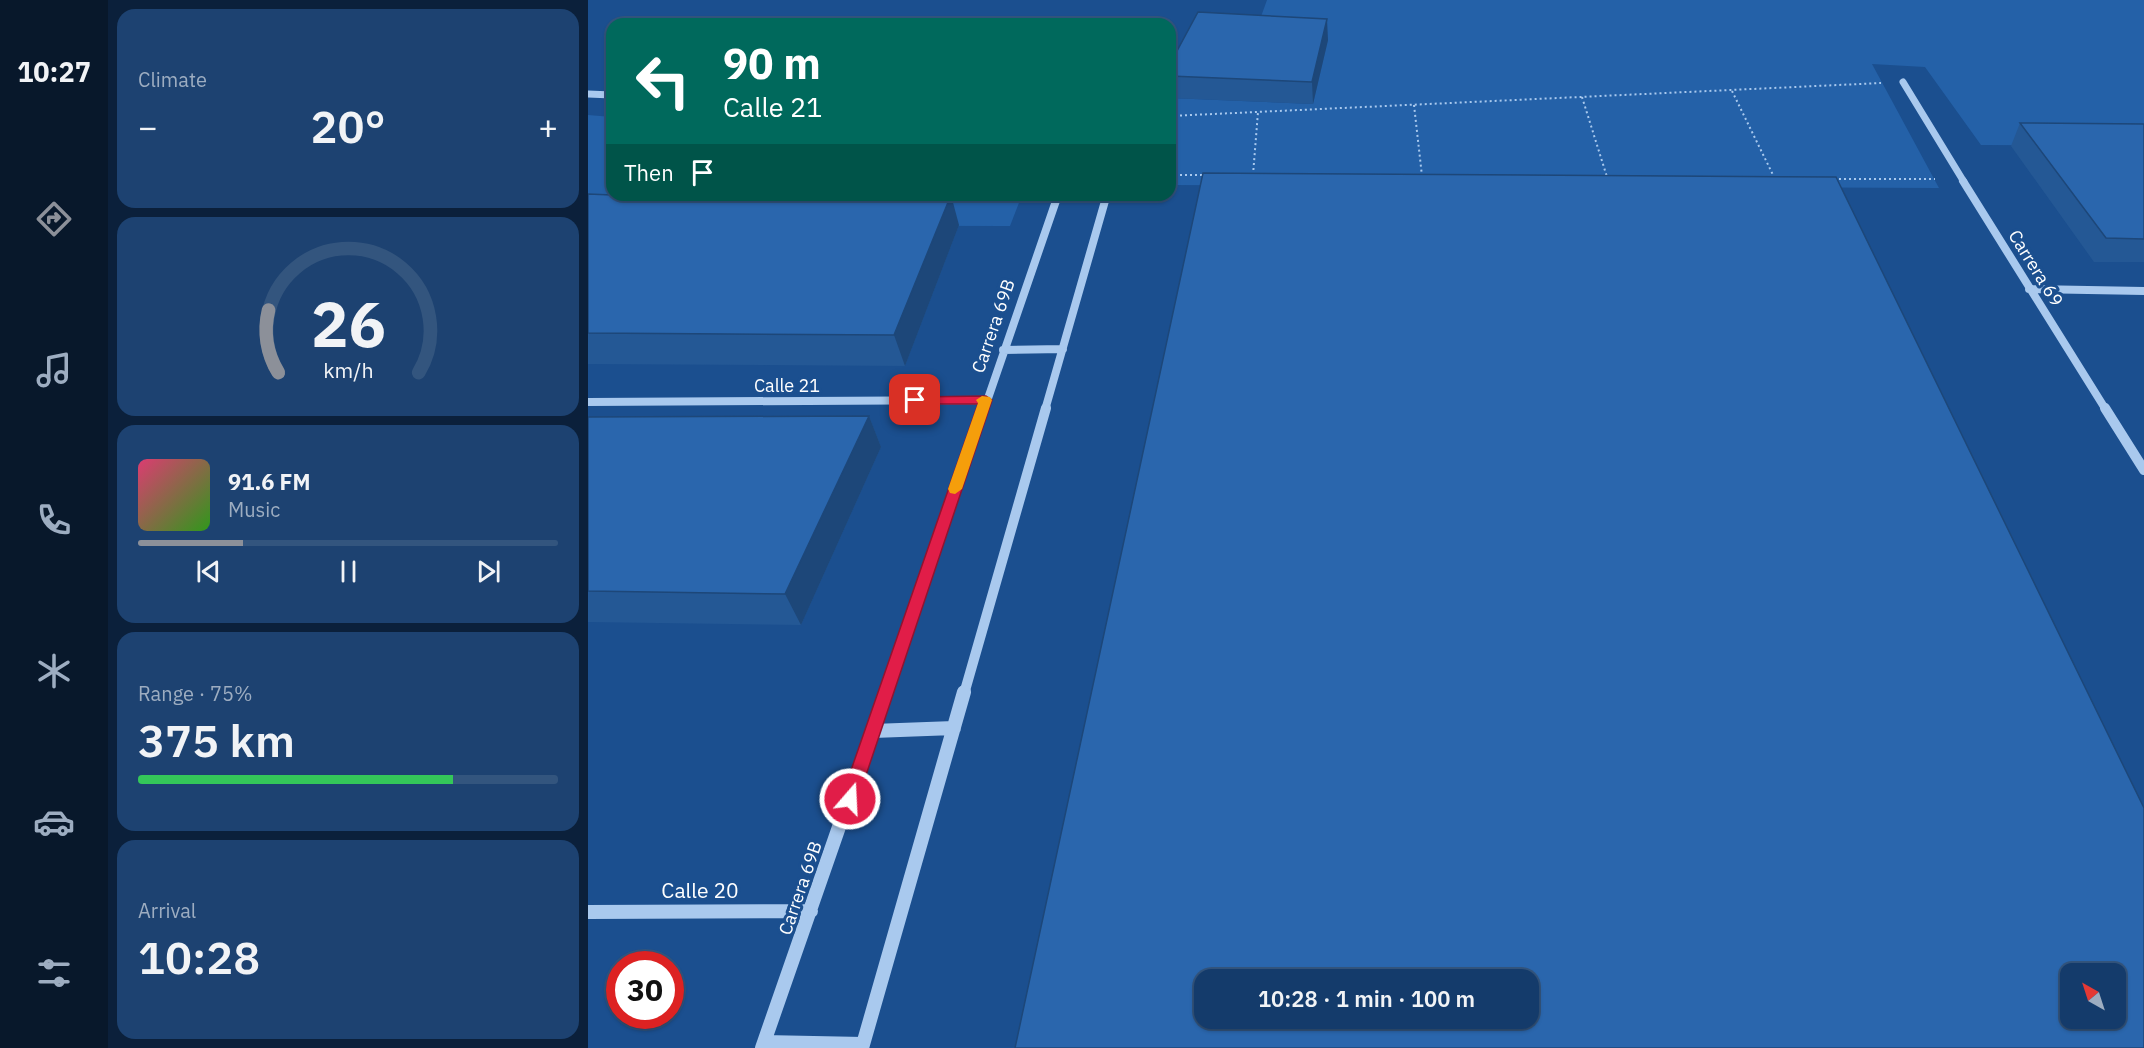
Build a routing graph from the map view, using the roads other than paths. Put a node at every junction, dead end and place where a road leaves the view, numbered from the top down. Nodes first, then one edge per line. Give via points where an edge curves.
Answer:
1 (1903, 82) road end
2 (588, 94) edge
3 (606, 95) edge
4 (1056, 201) edge
5 (1105, 201) dead end
6 (2029, 289) junction
7 (2144, 291) edge
8 (1063, 349) junction
9 (1003, 350) junction
10 (986, 400) junction
11 (588, 402) edge
12 (2144, 470) edge
13 (954, 728) junction
14 (873, 731) junction
15 (811, 911) junction
16 (588, 912) edge
17 (763, 1045) edge
18 (863, 1046) edge

1 - 6 street, Carrera 69
2 - 3 street
4 - 9 street, Carrera 69B
5 - 8 street
6 - 7 street
6 - 12 street, Carrera 69
8 - 9 street
8 - 13 street
9 - 10 street, Carrera 69B
10 - 11 street, Calle 21
10 - 14 street, Carrera 69B
13 - 14 street
13 - 18 street
14 - 15 street, Carrera 69B
15 - 16 street, Calle 20
15 - 17 street, Carrera 69B
17 - 18 street

